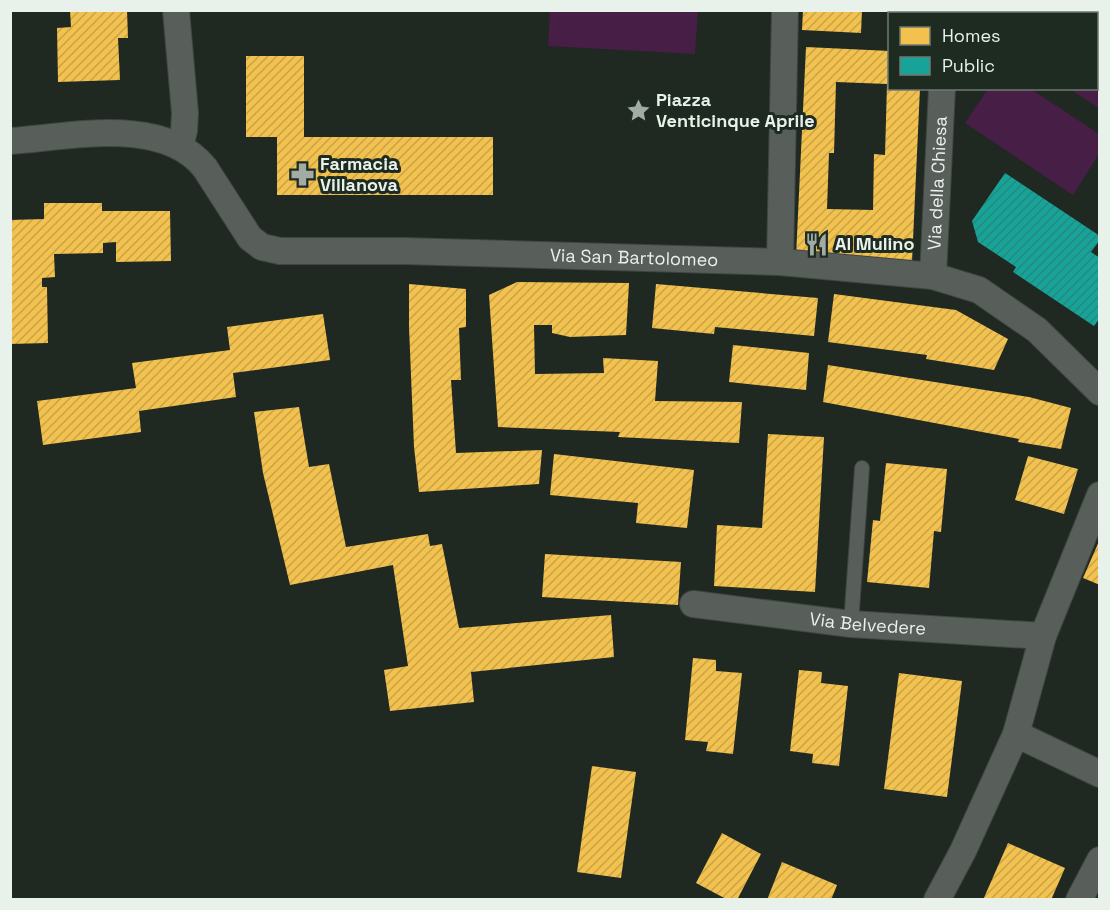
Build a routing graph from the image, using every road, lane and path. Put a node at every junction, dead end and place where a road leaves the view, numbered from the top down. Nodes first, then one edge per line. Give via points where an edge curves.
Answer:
1 (176, 10) edge
2 (785, 10) edge
3 (942, 90) edge
4 (10, 141) edge
5 (180, 146) junction
6 (780, 262) junction
7 (933, 276) junction
8 (1100, 392) edge
9 (862, 468) dead end
10 (1100, 495) edge
11 (693, 604) dead end
12 (851, 624) junction
13 (1043, 636) junction
14 (1017, 734) junction
15 (1100, 774) edge
16 (1100, 860) edge
17 (937, 900) edge
18 (1079, 900) edge

1 - 5 street via 185,113
2 - 6 street
3 - 7 street, Via della Chiesa
4 - 5 street via 119,133
5 - 6 street, Via San Bartolomeo via 211,176 250,238 269,249
6 - 7 street, Via San Bartolomeo
7 - 8 street, Via San Bartolomeo via 979,290 1037,330
9 - 12 lane
10 - 13 street
11 - 12 street, Via Belvedere
12 - 13 street, Via Belvedere
13 - 14 street
14 - 15 street
14 - 17 street
16 - 18 street

